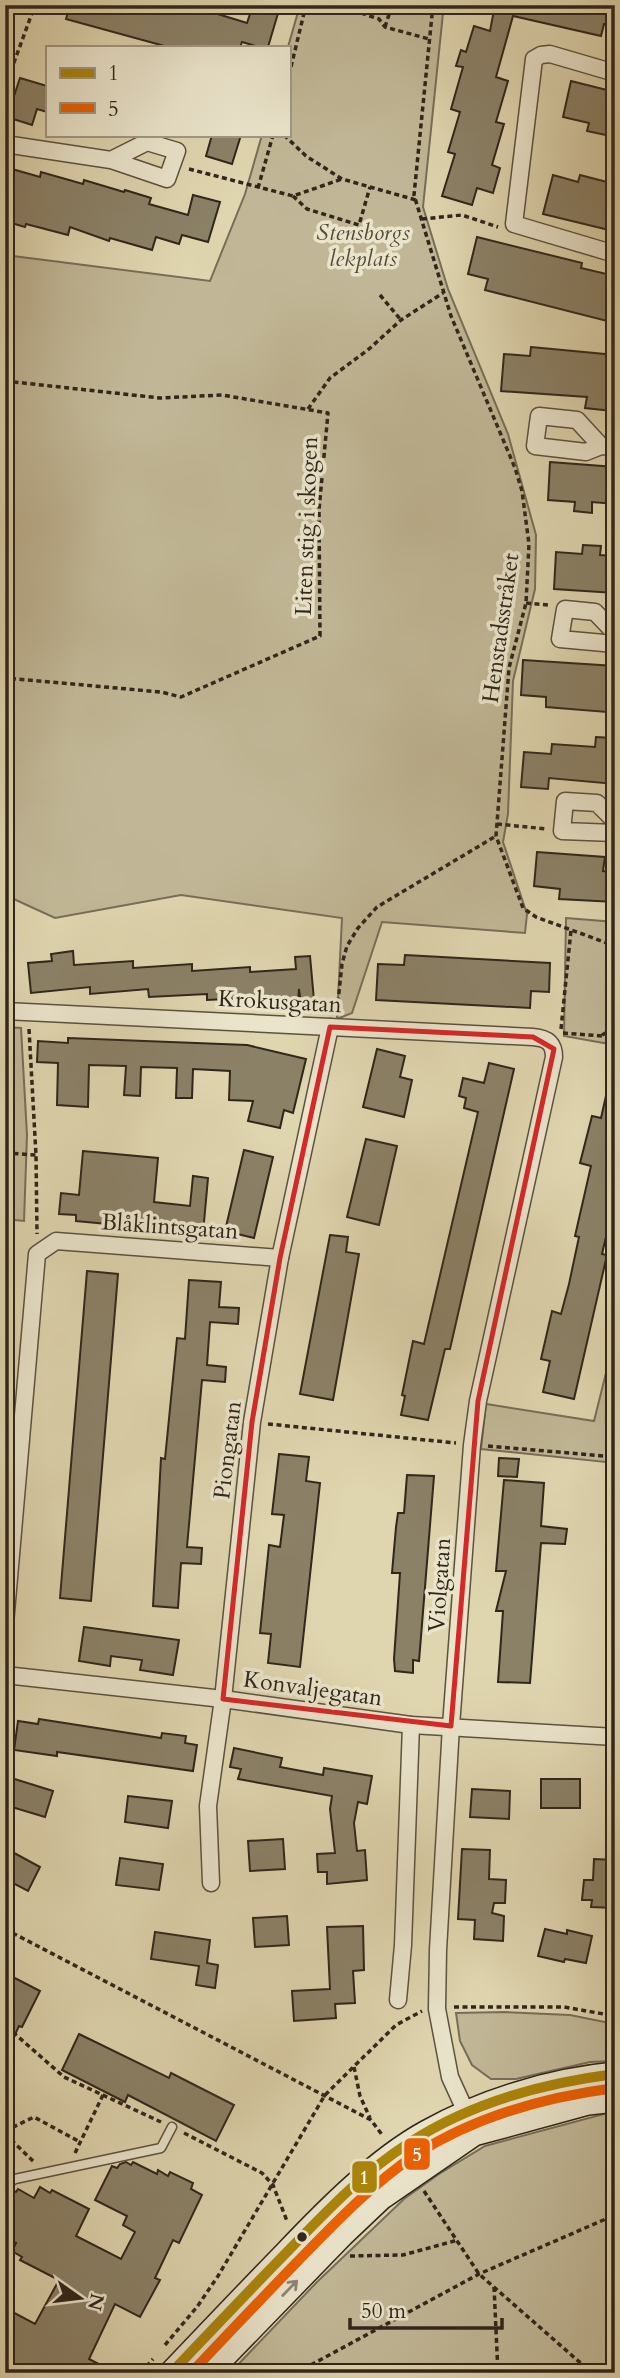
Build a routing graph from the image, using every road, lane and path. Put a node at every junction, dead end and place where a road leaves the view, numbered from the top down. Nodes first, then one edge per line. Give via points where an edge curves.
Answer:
1 (35, 5) edge
2 (306, 5) edge
3 (337, 5) edge
4 (392, 5) edge
5 (433, 5) edge
6 (385, 27) junction
7 (429, 39) junction
8 (290, 71) edge
9 (615, 73) edge
10 (5, 87) edge
11 (273, 136) edge
12 (285, 136) edge
13 (5, 144) edge
14 (111, 160) junction
15 (173, 164) junction
16 (342, 179) junction
17 (370, 187) junction
18 (258, 188) junction
19 (293, 196) junction
20 (416, 200) junction
21 (422, 219) junction
22 (514, 224) junction
23 (615, 254) edge
24 (443, 293) junction
25 (380, 295) dead end
26 (401, 320) junction
27 (5, 381) edge
28 (308, 410) junction
29 (526, 603) junction
30 (565, 609) junction
31 (615, 633) edge
32 (615, 644) edge
33 (5, 678) edge
34 (615, 821) edge
35 (497, 824) junction
36 (562, 831) junction
37 (615, 832) edge
38 (496, 836) junction
39 (571, 930) junction
40 (615, 946) edge
41 (5, 1011) edge
42 (28, 1012) junction
43 (331, 1027) junction
44 (615, 1028) edge
45 (602, 1035) junction
46 (615, 1037) edge
47 (551, 1043) joint
48 (5, 1153) edge
49 (36, 1155) junction
50 (37, 1254) junction
51 (280, 1258) junction
52 (252, 1423) junction
53 (472, 1445) junction
54 (615, 1457) edge
55 (5, 1624) edge
56 (5, 1675) edge
57 (223, 1699) junction
58 (411, 1725) junction
59 (451, 1726) junction
60 (615, 1737) edge
61 (211, 1883) dead end
62 (5, 1929) edge
63 (398, 2000) dead end
64 (437, 2009) junction
65 (615, 2016) edge
66 (5, 2029) edge
67 (354, 2067) junction
68 (615, 2074) edge
69 (103, 2095) junction
70 (325, 2095) junction
71 (615, 2100) edge
72 (371, 2120) junction
73 (470, 2123) junction
74 (172, 2127) junction
75 (5, 2133) edge
76 (387, 2140) dead end
77 (80, 2142) junction
78 (68, 2168) junction
79 (45, 2173) junction
80 (5, 2185) edge
81 (273, 2185) junction
82 (420, 2186) dead end
83 (615, 2215) edge
84 (288, 2224) dead end
85 (458, 2240) junction
86 (349, 2256) dead end
87 (479, 2274) junction
88 (494, 2287) junction
89 (164, 2346) dead end
90 (156, 2355) dead end
91 (141, 2373) edge
92 (171, 2373) edge
93 (208, 2373) edge
94 (296, 2373) edge
95 (498, 2373) edge
96 (592, 2373) edge

1 - 10 path
2 - 8 path
3 - 6 path via 379,19
4 - 6 path
5 - 7 path, Henstadsstråket
6 - 7 path
7 - 20 path, Henstadsstråket
9 - 22 street via 550,54 534,59
11 - 18 path
12 - 16 path
13 - 14 street
14 - 15 street via 167,179
14 - 15 street via 147,142 177,151
15 - 18 path
16 - 17 path
16 - 19 path
17 - 19 path via 359,225 307,209
17 - 20 path
18 - 19 path
20 - 21 path, Henstadsstråket
21 - 22 path via 462,215 499,227
21 - 24 path, Henstadsstråket
22 - 23 street
24 - 26 path
24 - 29 path, Henstadsstråket via 522,491 529,544
25 - 26 path
26 - 28 path via 330,378
27 - 28 path, Liten stig i skogen via 160,398 222,395
28 - 33 path, Liten stig i skogen via 328,413 319,510 320,636 181,697
29 - 30 path
29 - 35 path, Henstadsstråket via 509,668
30 - 31 street via 595,612
30 - 32 street via 560,639
34 - 36 street via 597,803 565,801
35 - 36 path
35 - 38 path, Henstadsstråket
36 - 37 street
38 - 39 path via 523,908
38 - 43 path via 393,896 358,928 342,964 337,1014
39 - 40 path
39 - 45 path via 561,1033
41 - 42 street, Krokusgatan
42 - 43 street, Krokusgatan
42 - 49 path
43 - 47 street, Krokusgatan via 533,1037
43 - 51 street, Piongatan
44 - 45 path
45 - 46 path
47 - 53 street, Violgatan via 554,1057
48 - 49 path
49 - 50 path
50 - 51 street, Blåklintsgatan via 56,1241
50 - 55 street
51 - 52 street, Piongatan
52 - 53 path
52 - 57 street, Piongatan
53 - 54 path
53 - 59 street, Violgatan
56 - 57 street, Konvaljegatan
57 - 58 street, Konvaljegatan
57 - 61 street, Piongatan via 208,1807
58 - 59 street, Konvaljegatan
58 - 63 street
59 - 60 street, Konvaljegatan
59 - 64 street, Violgatan
62 - 70 path
64 - 65 path via 564,2007
64 - 67 path via 396,2025
64 - 73 street, Violgatan via 450,2077
66 - 69 path via 64,2077
67 - 70 path
67 - 72 path via 359,2096
68 - 73 street via 526,2092
69 - 74 path
69 - 77 path
70 - 72 path
70 - 81 path
71 - 73 street
72 - 76 path
73 - 92 street via 425,2133 336,2202
93 -> 73 street via 342,2235
74 - 78 lane via 161,2148
74 - 81 path via 262,2173
75 - 77 path via 34,2118
75 - 79 path
77 - 78 path
78 - 79 lane
79 - 80 lane
81 - 84 path
81 - 89 path via 197,2307
82 - 85 path
83 - 87 path
85 - 86 path via 403,2255
85 - 87 path
87 - 88 path
87 - 94 path
88 - 95 path
88 - 96 path
90 - 91 path

